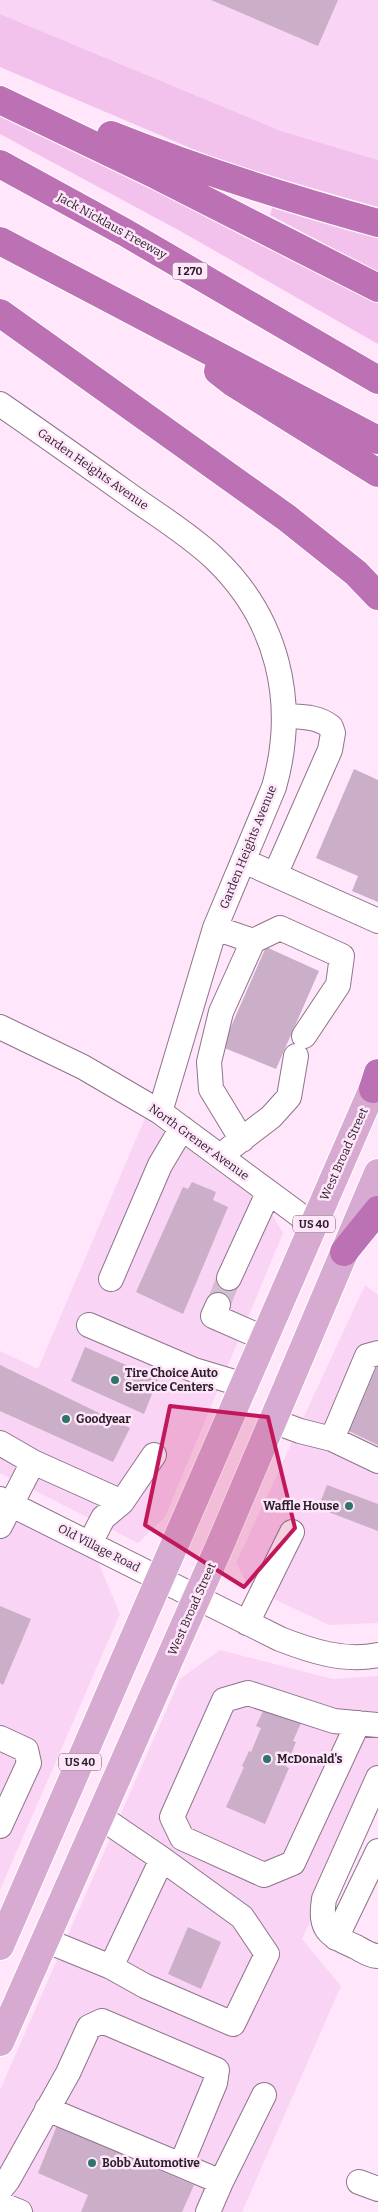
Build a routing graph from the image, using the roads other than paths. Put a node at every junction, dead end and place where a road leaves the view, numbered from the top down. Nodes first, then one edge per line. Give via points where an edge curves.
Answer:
1 (0, 89) edge
2 (0, 100) edge
3 (0, 164) edge
4 (378, 223) edge
5 (0, 241) edge
6 (378, 288) edge
7 (0, 313) edge
8 (156, 322) junction
9 (378, 380) edge
10 (0, 404) edge
11 (378, 440) edge
12 (378, 473) edge
13 (378, 596) edge
14 (285, 716) junction
15 (244, 861) junction
16 (276, 875) junction
17 (378, 921) edge
18 (215, 928) junction
19 (253, 941) junction
20 (0, 1027) edge
21 (376, 1080) edge
22 (160, 1112) junction
23 (182, 1128) junction
24 (242, 1140) junction
25 (220, 1156) junction
26 (378, 1173) edge
27 (268, 1193) junction
28 (378, 1210) edge
29 (313, 1225) junction
30 (344, 1252) junction
31 (229, 1278) tunnel mouth
32 (111, 1279) dead end
33 (218, 1305) dead end
34 (89, 1325) dead end
35 (264, 1338) junction
36 (378, 1354) edge
37 (244, 1385) junction
38 (273, 1421) junction
39 (332, 1439) junction
40 (0, 1443) edge
41 (154, 1454) dead end
42 (378, 1461) edge
43 (34, 1462) junction
44 (6, 1502) edge
45 (122, 1502) junction
46 (0, 1526) edge
47 (292, 1532) dead end
48 (90, 1543) junction
49 (160, 1579) junction
50 (197, 1597) junction
51 (247, 1623) junction
52 (378, 1655) edge
53 (368, 1724) edge
54 (0, 1738) edge
55 (378, 1778) edge
56 (100, 1816) junction
57 (0, 1826) edge
58 (378, 1851) edge
59 (162, 1859) junction
60 (336, 1938) junction
61 (45, 1940) junction
62 (0, 1946) edge
63 (378, 1956) edge
64 (111, 1967) junction
65 (0, 2042) edge
66 (264, 2094) dead end
67 (47, 2109) junction
68 (181, 2165) junction
69 (221, 2182) junction
70 (0, 2190) edge
71 (0, 2204) edge
72 (20, 2212) edge
73 (208, 2212) edge

1 - 4 highway via 165,156 272,193
2 - 6 highway
3 - 9 highway, Jack Nicklaus Freeway / I 270 via 126,233
5 - 8 highway
7 - 13 highway via 287,518 356,572
8 - 11 highway
8 - 12 highway via 232,382
10 - 14 street, Garden Heights Avenue via 192,540 234,579 259,619 275,655 282,682
14 - 15 street, Garden Heights Avenue via 276,780
14 - 16 street via 324,721 331,727 332,740 324,766
15 - 16 street
15 - 18 street, Garden Heights Avenue
16 - 17 street
18 - 19 street
18 - 22 street, Garden Heights Avenue
19 - 24 street via 221,1012 209,1062 211,1089
19 - 24 street via 280,928 342,956 338,985 300,1046 289,1098
20 - 22 street, North Grener Avenue via 83,1067
21 - 29 main road, West Broad Street / US 40
22 - 23 street, North Grener Avenue
23 - 25 street, North Grener Avenue
23 - 32 street via 160,1165
24 - 25 street
25 - 27 street, North Grener Avenue
26 - 30 main road, West Broad Street / US 40
27 - 29 street, North Grener Avenue
27 - 31 street
28 - 30 highway
29 - 35 main road, West Broad Street / US 40
30 - 38 main road, West Broad Street / US 40
33 - 35 street via 213,1316
34 - 37 street via 194,1370
35 - 37 main road, West Broad Street / US 40
36 - 39 street via 367,1356
37 - 49 main road, West Broad Street / US 40
38 - 39 street
38 - 50 main road, West Broad Street / US 40
39 - 42 street
40 - 43 street
41 - 45 street
43 - 44 street
43 - 45 street
44 - 46 street
44 - 48 street, Old Village Road
45 - 48 street via 103,1518
47 - 51 street
48 - 49 street, Old Village Road
49 - 50 street, Old Village Road
49 - 62 main road, West Broad Street / US 40
50 - 51 street, Old Village Road
50 - 56 main road, West Broad Street / US 40
51 - 52 street, Old Village Road via 311,1650 340,1656
53 - 53 street via 334,1721 248,1693 224,1700 172,1817 182,1838 264,1875 293,1863
54 - 57 street via 26,1750 29,1763
55 - 60 street via 324,1899 321,1915 325,1927
56 - 59 street
56 - 61 main road, West Broad Street / US 40
58 - 60 street
59 - 64 street
59 - 64 street via 242,1917 267,1954 233,2024 145,1986
60 - 63 street
61 - 64 street
61 - 65 main road, West Broad Street / US 40
66 - 69 street
67 - 68 street
67 - 68 street via 89,2027 102,2020 218,2070
67 - 70 street
68 - 69 street
69 - 73 street
71 - 72 street

